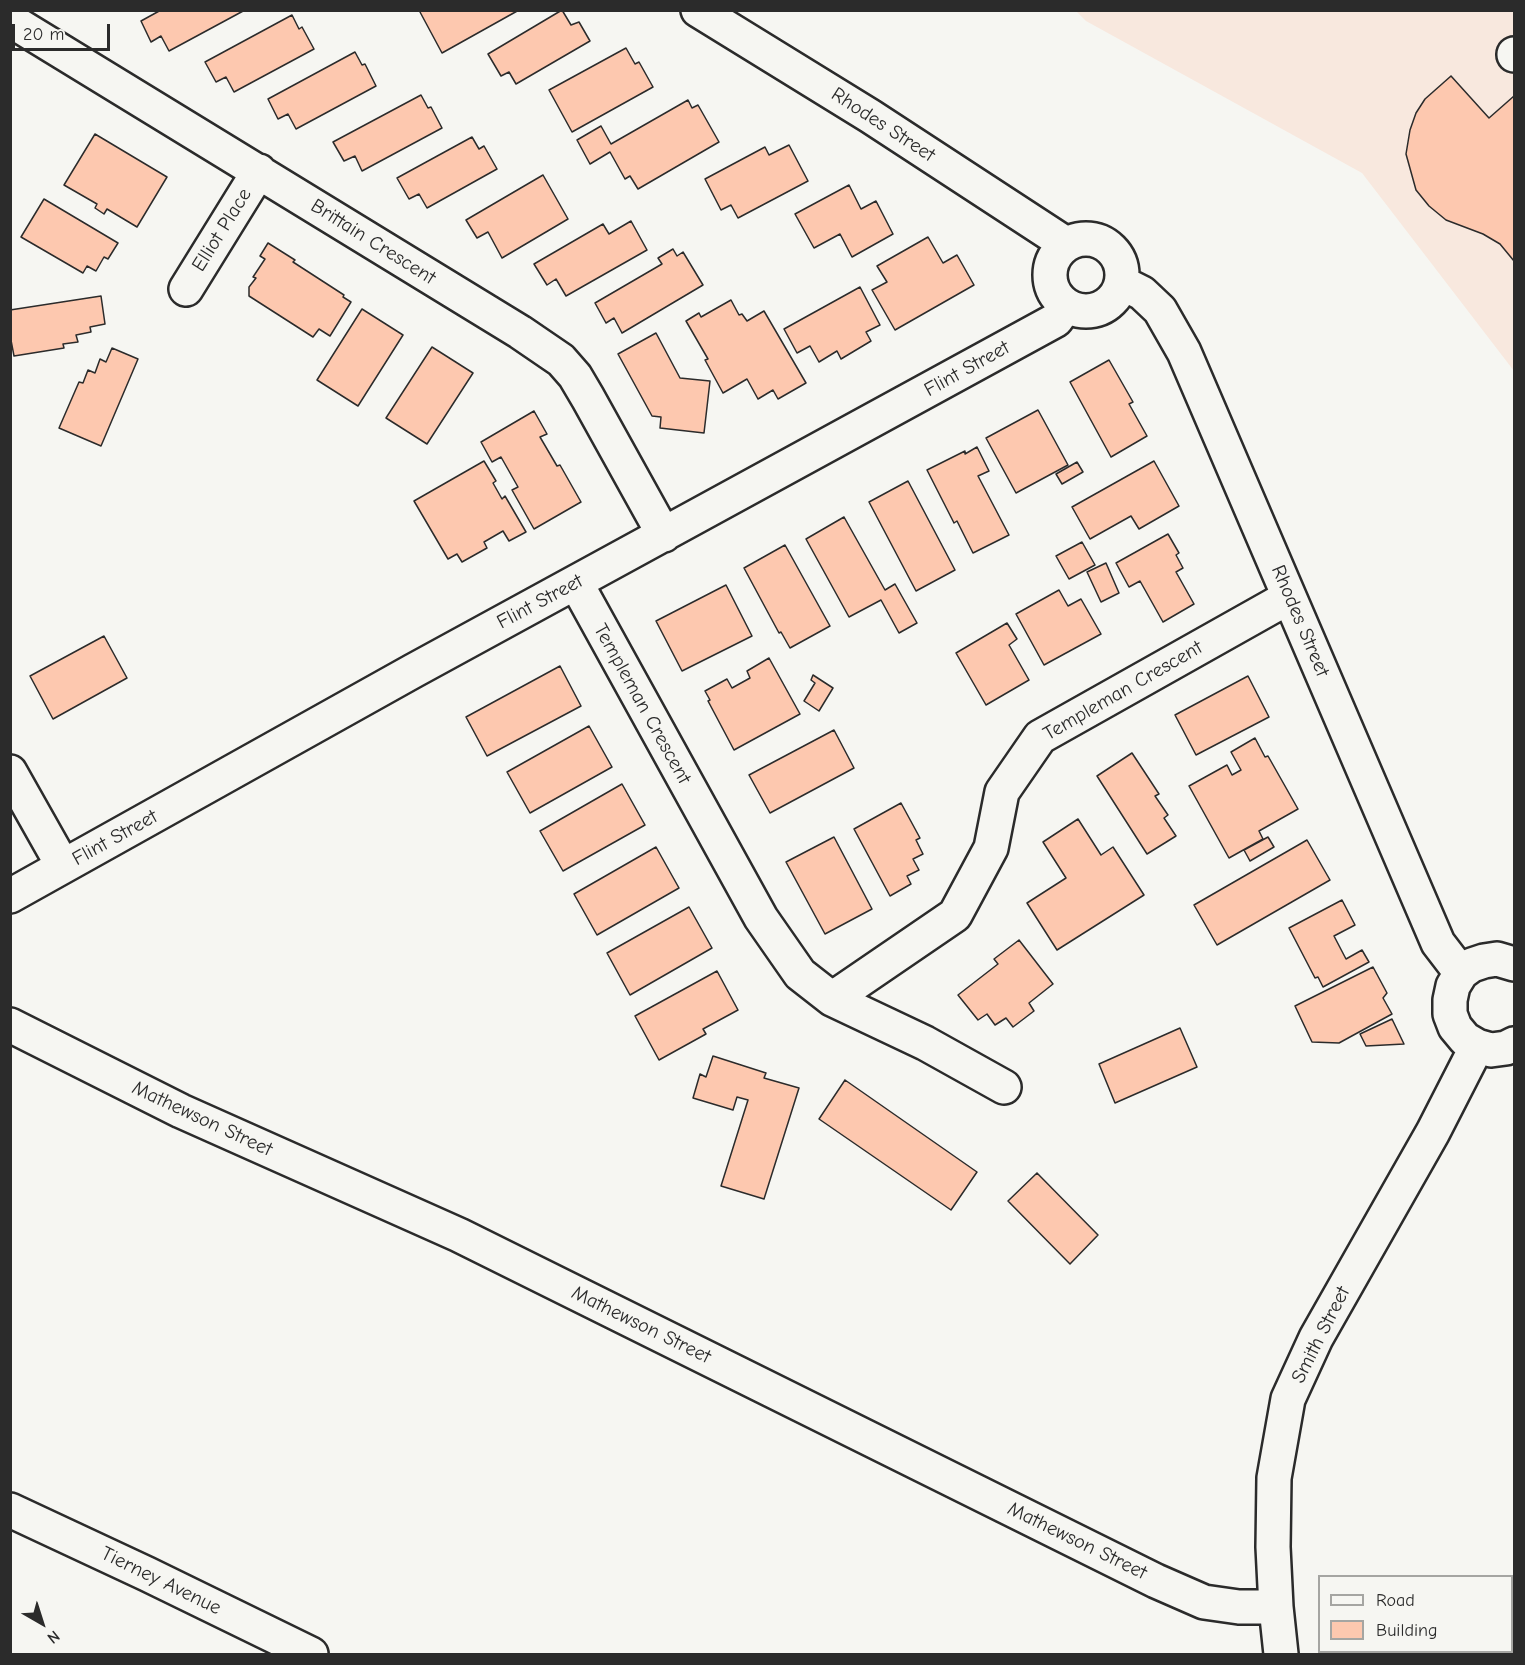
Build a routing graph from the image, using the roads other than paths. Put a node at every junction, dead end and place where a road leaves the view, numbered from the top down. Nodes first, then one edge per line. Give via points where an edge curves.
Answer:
1 (698, 10) edge
2 (10, 20) edge
3 (259, 171) junction
4 (1066, 244) junction
5 (1122, 283) junction
6 (186, 289) dead end
7 (1066, 306) junction
8 (664, 535) junction
9 (576, 583) junction
10 (1289, 597) junction
11 (10, 772) edge
12 (63, 866) junction
13 (10, 896) edge
14 (1515, 964) edge
15 (1461, 974) junction
16 (832, 999) junction
17 (10, 1025) edge
18 (1515, 1044) edge
19 (1477, 1046) junction
20 (1004, 1087) dead end
21 (10, 1510) edge
22 (1276, 1607) junction
23 (311, 1654) edge
24 (1281, 1654) edge

1 - 4 street, Rhodes Street
2 - 3 street, Brittain Crescent
3 - 6 street, Elliot Place
3 - 8 street, Brittain Crescent via 561,360 588,398
4 - 5 street via 1090,238 1102,242 1119,259
4 - 7 street via 1058,252 1049,275 1051,287
5 - 7 street via 1104,307 1085,312
5 - 10 street, Rhodes Street via 1148,299 1172,328
7 - 8 street, Flint Street via 1056,320
8 - 9 street, Flint Street
9 - 12 street, Flint Street
9 - 16 street, Templeman Crescent via 761,918 800,974
10 - 15 street, Rhodes Street via 1438,943
10 - 16 street, Templeman Crescent via 1040,737 1002,792 991,848 955,915
11 - 12 street
12 - 13 street, Flint Street
14 - 15 street via 1484,961
15 - 19 street via 1453,986 1450,1014 1465,1039
16 - 20 street, Templeman Crescent via 925,1043
17 - 22 street, Mathewson Street via 181,1111 459,1235 1165,1585 1204,1602
18 - 19 street via 1491,1050
19 - 22 street, Smith Street via 1316,1338 1288,1399 1274,1478
21 - 23 street, Tierney Avenue
22 - 24 street, Smith Street

